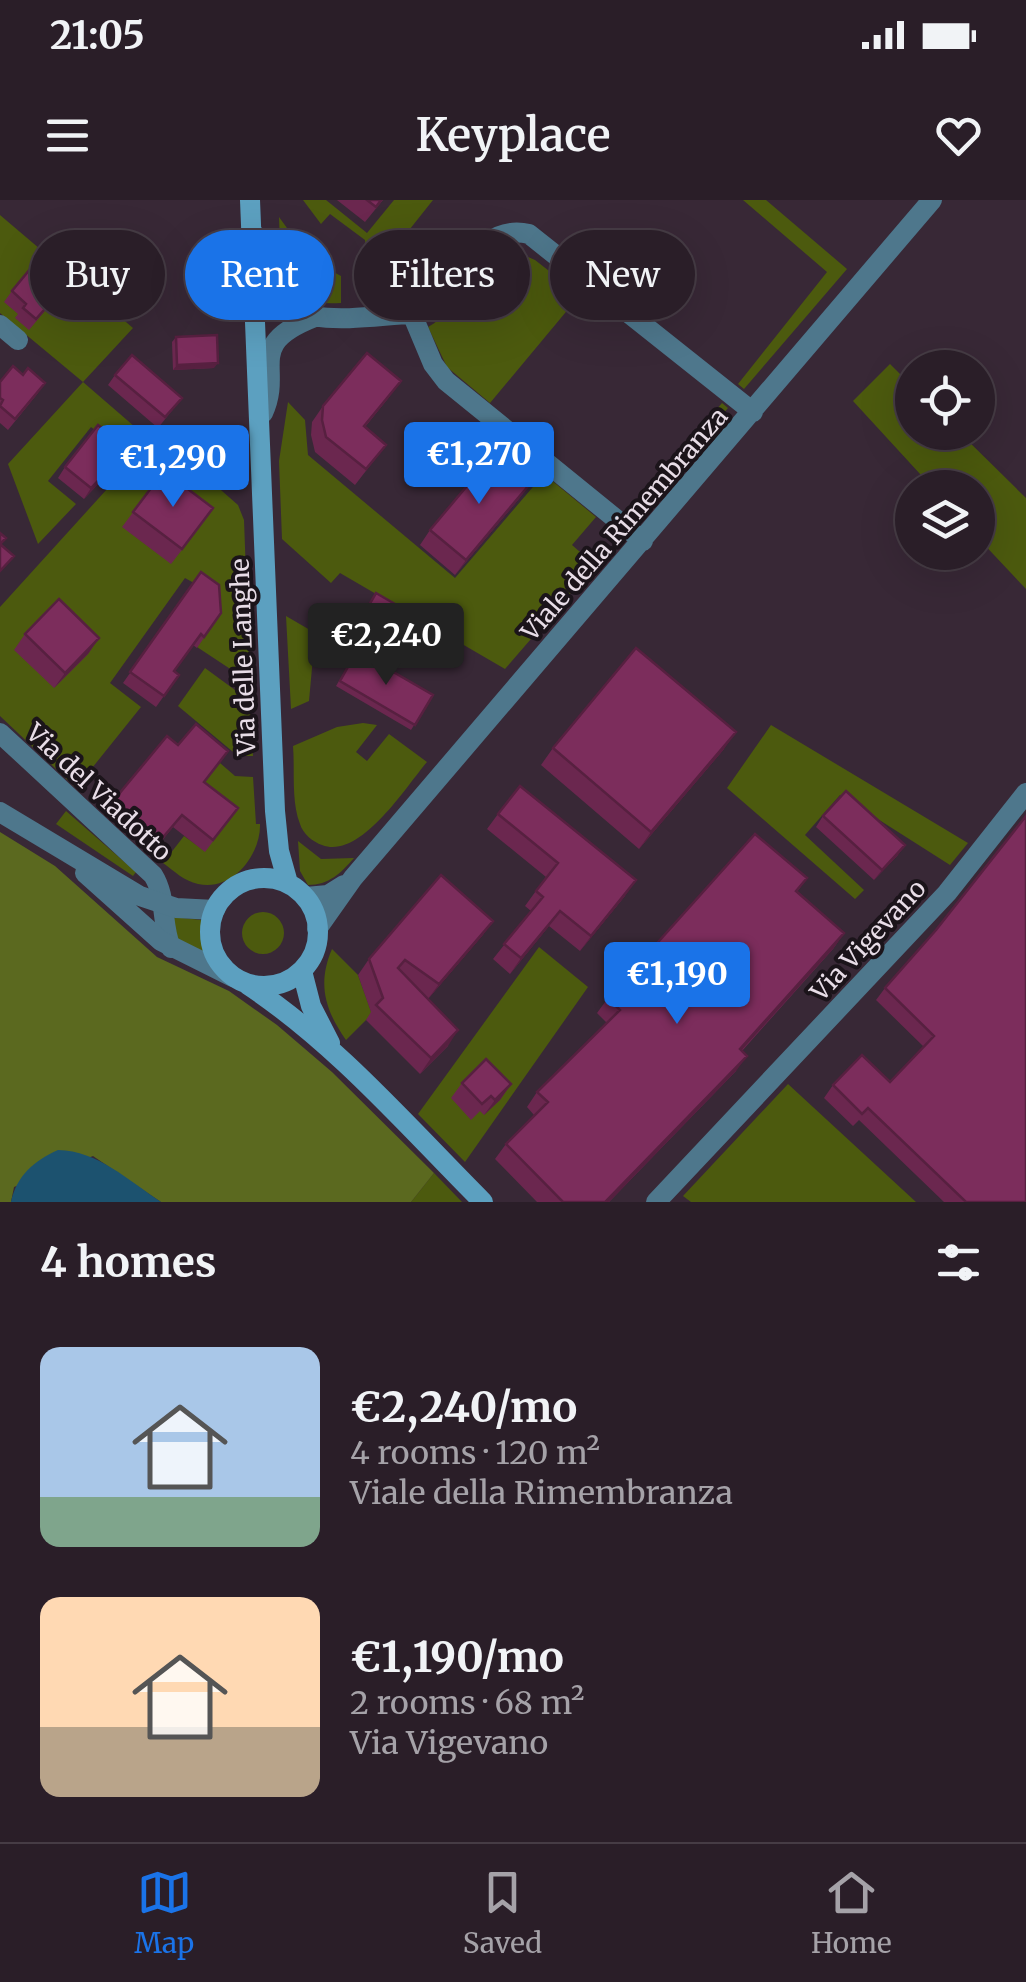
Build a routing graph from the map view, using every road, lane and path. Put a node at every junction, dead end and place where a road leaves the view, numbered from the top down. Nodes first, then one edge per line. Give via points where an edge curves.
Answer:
1 (250, 200) edge
2 (932, 200) edge
3 (251, 230) edge
4 (530, 236) edge
5 (255, 320) edge
6 (308, 320) edge
7 (415, 320) edge
8 (0, 325) edge
9 (18, 340) dead end
10 (753, 412) junction
11 (259, 419) junction
12 (642, 541) junction
13 (0, 733) edge
14 (1026, 792) edge
15 (0, 812) edge
16 (275, 812) junction
17 (46, 838) junction
18 (353, 878) junction
19 (256, 880) junction
20 (288, 884) junction
21 (306, 898) junction
22 (162, 905) junction
23 (215, 910) junction
24 (317, 929) junction
25 (171, 948) junction
26 (302, 971) junction
27 (240, 980) junction
28 (339, 1057) junction
29 (483, 1202) edge
30 (656, 1202) edge

1 - 3 main road, Via delle Langhe
2 - 10 street, Viale della Rimembranza
4 - 10 street
5 - 11 main road, Via delle Langhe
6 - 11 street via 288,329 274,346
7 - 12 street via 446,382
8 - 9 street
10 - 12 street, Viale della Rimembranza
11 - 16 main road, Via delle Langhe
12 - 18 street, Viale della Rimembranza
13 - 22 street, Via del Viadotto via 146,866
14 - 30 street, Via Vigevano via 947,893
15 - 17 street
16 - 19 main road, Via delle Langhe via 267,860
16 - 20 main road, Via delle Langhe
17 - 22 street
17 - 25 street
18 - 21 street via 328,895
18 - 24 street, Viale della Rimembranza
19 - 20 main road
19 - 23 main road via 227,893
20 - 21 main road
21 - 24 main road
22 - 23 street
22 - 25 street, Via del Viadotto
23 - 27 main road via 212,947
24 - 26 main road via 316,948
25 - 27 street
26 - 27 main road via 276,985
26 - 28 main road via 311,1006
27 - 28 main road
28 - 29 main road

